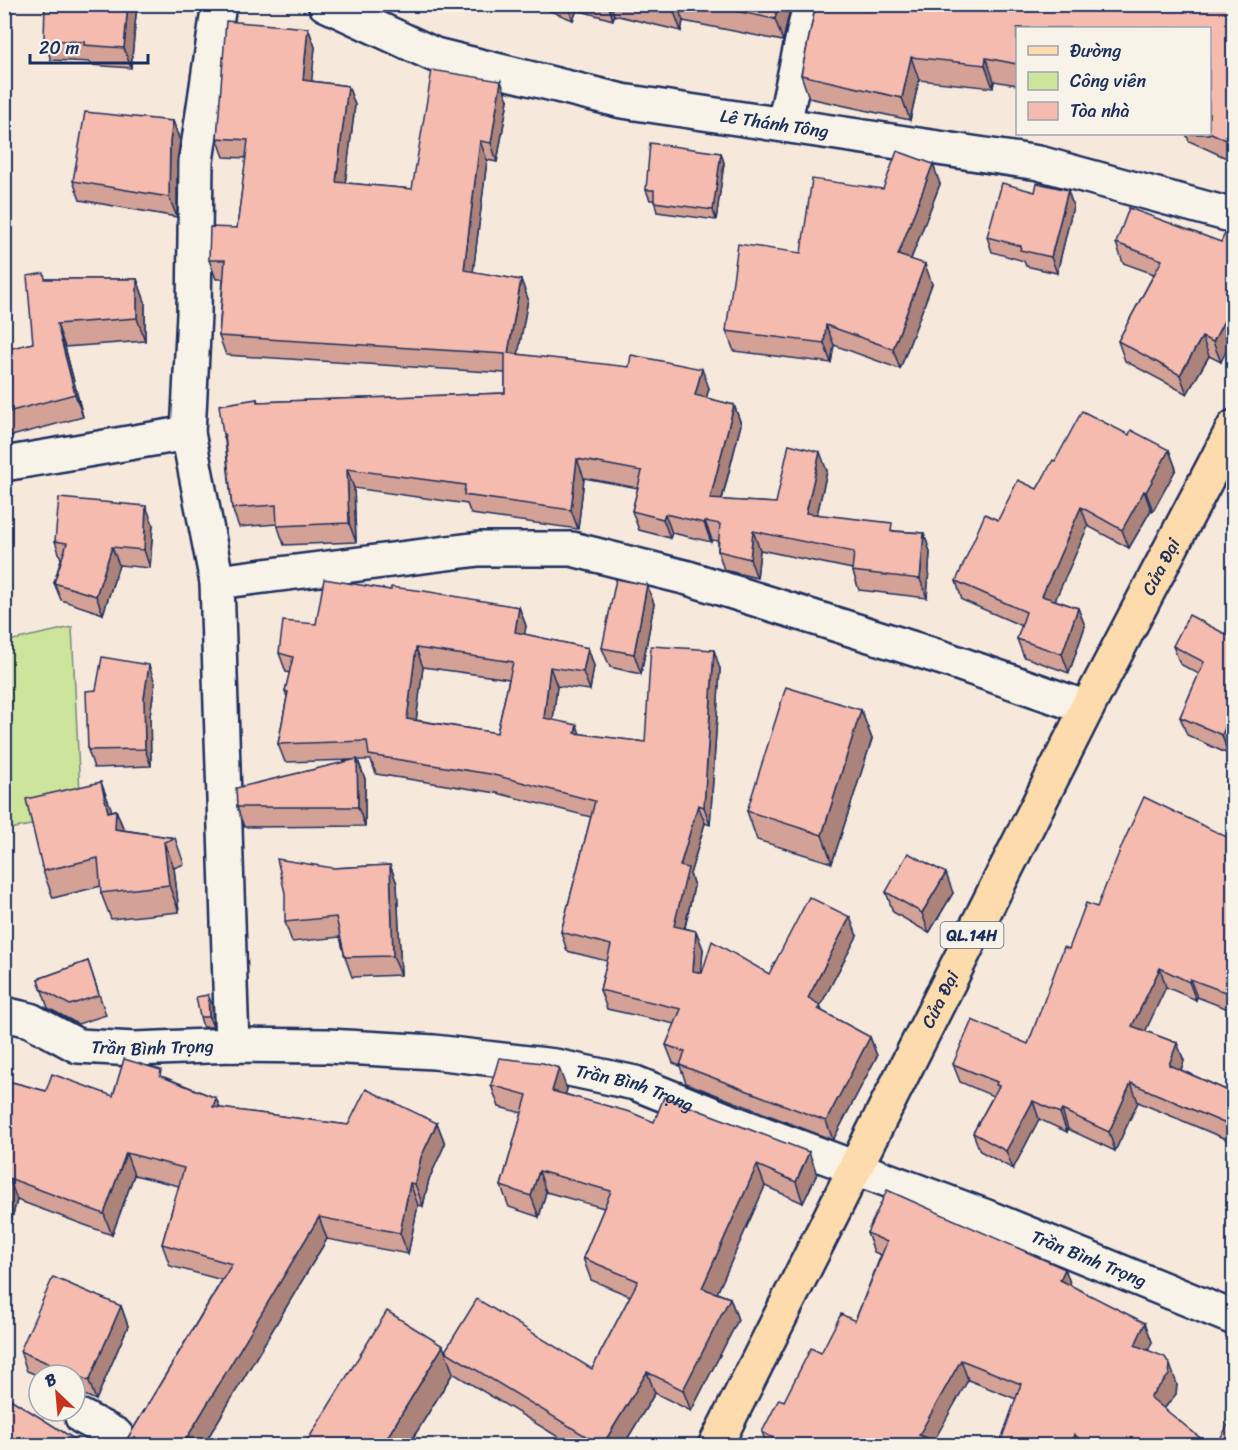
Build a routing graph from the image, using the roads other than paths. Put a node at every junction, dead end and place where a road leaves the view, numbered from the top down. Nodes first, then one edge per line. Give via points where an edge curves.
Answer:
1 (219, 4) edge
2 (325, 4) edge
3 (810, 4) edge
4 (784, 124) junction
5 (1233, 216) edge
6 (1233, 427) edge
7 (188, 433) junction
8 (4, 464) edge
9 (217, 582) junction
10 (1088, 708) junction
11 (4, 1014) edge
12 (232, 1045) junction
13 (855, 1167) junction
14 (1233, 1318) edge
15 (87, 1420) edge
16 (120, 1446) edge
17 (715, 1446) edge

1 - 7 street via 196,161
2 - 4 street, Lê Thánh Tông via 435,55 622,101
3 - 4 street
4 - 5 street, Lê Thánh Tông via 1039,163
6 - 10 main road, Cửa Đại / QL.14H
7 - 8 street
7 - 9 street
9 - 10 street via 479,549 572,549 688,578
9 - 12 street
10 - 13 main road, Cửa Đại / QL.14H
11 - 12 street, Trần Bình Trọng via 30,1020 78,1046 135,1049
12 - 13 street, Trần Bình Trọng via 434,1052 555,1066 635,1083
13 - 14 street, Trần Bình Trọng
13 - 17 main road, Cửa Đại / QL.14H
15 - 16 street via 116,1435

